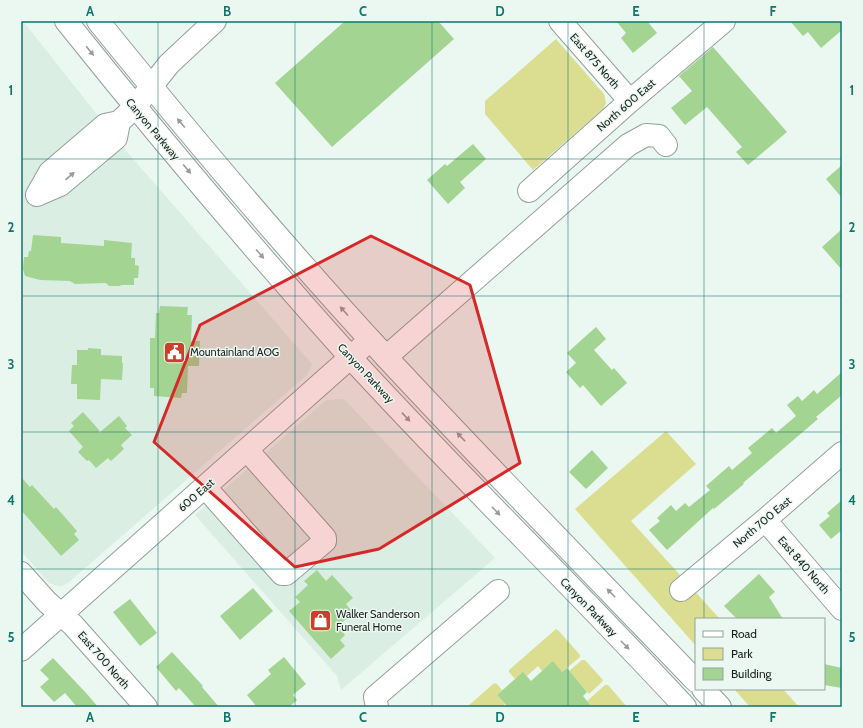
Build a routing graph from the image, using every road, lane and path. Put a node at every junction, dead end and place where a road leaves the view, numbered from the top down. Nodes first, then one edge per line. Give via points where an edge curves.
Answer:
1 (66, 21) edge
2 (98, 21) edge
3 (215, 21) edge
4 (560, 21) edge
5 (724, 21) edge
6 (151, 86) junction
7 (630, 101) junction
8 (135, 107) junction
9 (119, 122) dead end
10 (666, 146) dead end
11 (529, 191) dead end
12 (370, 340) junction
13 (351, 357) junction
14 (386, 357) junction
15 (247, 450) junction
16 (842, 453) edge
17 (205, 487) junction
18 (765, 520) junction
19 (21, 573) edge
20 (681, 590) dead end
21 (498, 591) dead end
22 (842, 609) edge
23 (61, 614) junction
24 (21, 650) edge
25 (695, 680) edge
26 (704, 690) edge
27 (682, 706) edge
28 (146, 707) edge
29 (376, 707) edge
30 (720, 707) edge

1 -> 8 main road, Canyon Parkway
2 - 6 main road
3 - 6 main road via 169,64
4 - 7 main road, East 875 North
5 - 7 main road, North 600 East
6 - 8 main road
12 -> 6 main road
7 - 11 main road, North 600 East
8 - 9 main road
8 -> 13 main road, Canyon Parkway
10 - 14 main road via 659,136 646,135 628,145
12 - 13 main road, 600 East
12 - 14 main road
13 - 15 main road, 600 East
13 -> 27 main road, Canyon Parkway
25 -> 14 main road
15 - 17 main road, 600 East
15 - 17 main road via 325,538 325,542 286,574 282,574
16 - 18 main road, North 700 East
17 - 23 main road, 600 East
18 - 20 main road, North 700 East
18 - 22 main road, East 840 North
19 - 23 main road, East 700 North
21 - 29 main road via 375,697
23 - 24 main road, 600 East
23 - 28 main road, East 700 North
26 - 30 main road

